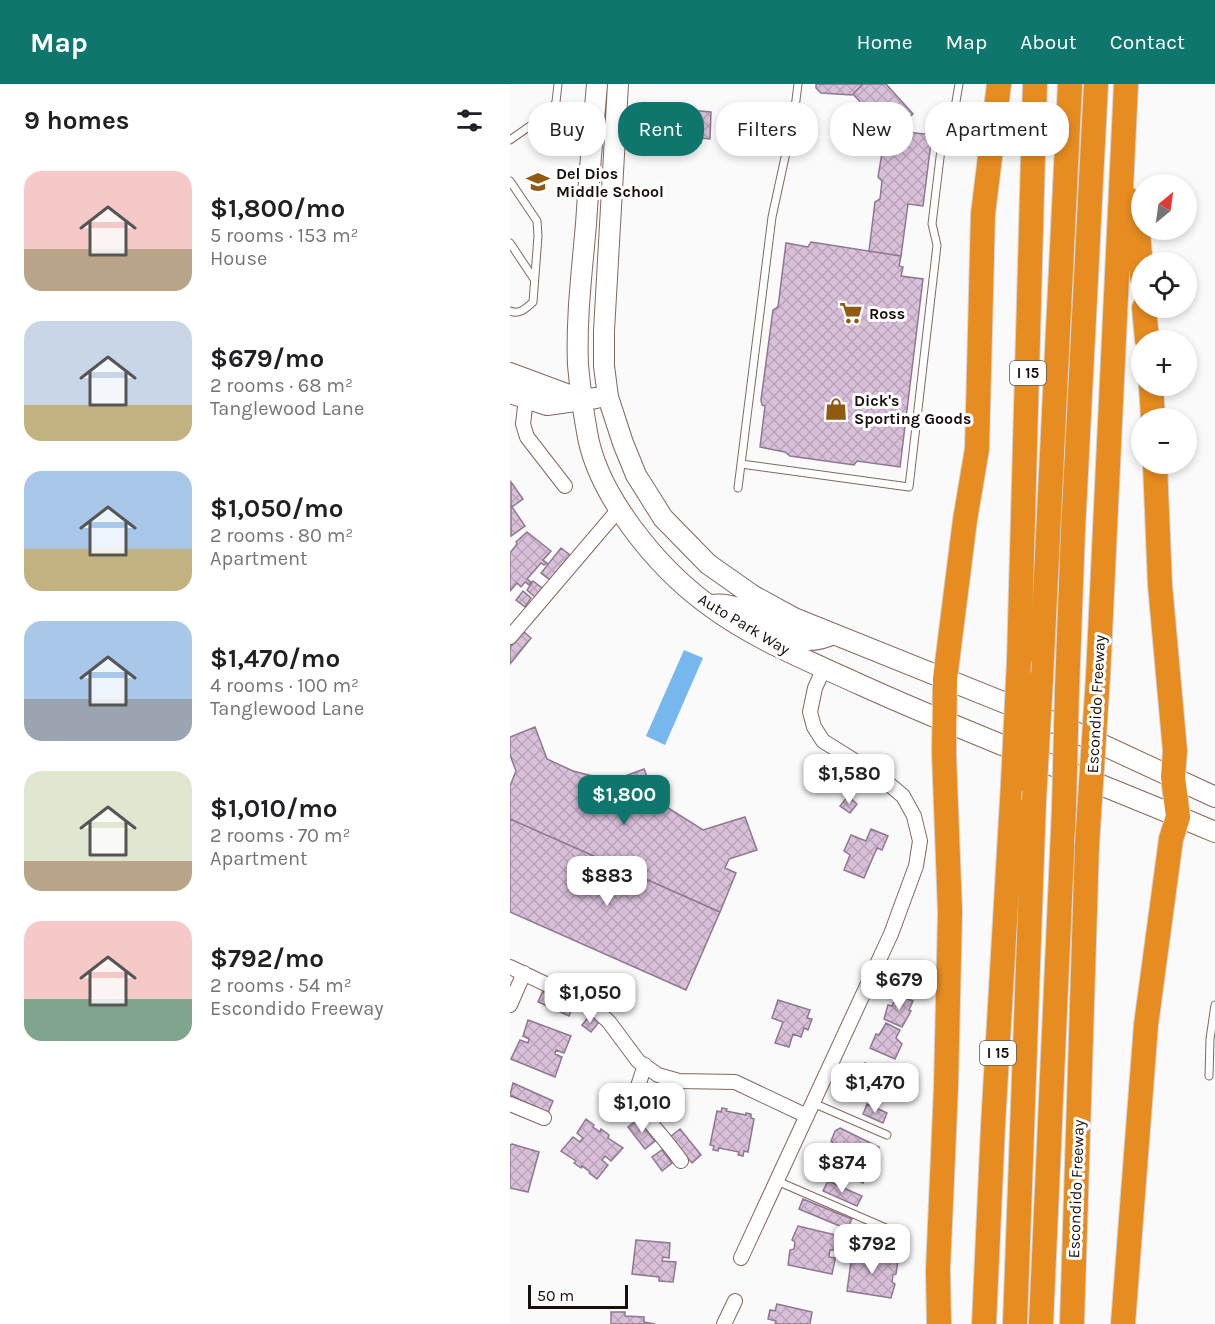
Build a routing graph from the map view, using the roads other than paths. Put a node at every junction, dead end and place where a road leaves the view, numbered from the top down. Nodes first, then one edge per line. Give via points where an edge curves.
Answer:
1 (558, 84) edge
2 (597, 84) edge
3 (618, 84) edge
4 (798, 84) edge
5 (959, 84) edge
6 (999, 84) edge
7 (1035, 84) edge
8 (1070, 84) edge
9 (1096, 84) edge
10 (1126, 84) edge
11 (510, 140) edge
12 (510, 181) edge
13 (1123, 183) junction
14 (510, 243) edge
15 (1140, 252) edge
16 (534, 279) junction
17 (510, 311) edge
18 (510, 373) edge
19 (518, 395) edge
20 (608, 397) junction
21 (583, 400) junction
22 (741, 464) junction
23 (1155, 474) edge
24 (565, 486) dead end
25 (738, 488) dead end
26 (619, 509) junction
27 (708, 605) junction
28 (833, 634) junction
29 (510, 637) edge
30 (824, 668) junction
31 (945, 679) junction
32 (944, 723) junction
33 (1173, 777) junction
34 (1215, 797) edge
35 (1179, 817) junction
36 (1215, 832) edge
37 (510, 967) edge
38 (524, 973) junction
39 (510, 1005) edge
40 (1215, 1005) edge
41 (645, 1065) junction
42 (1209, 1076) dead end
43 (813, 1102) junction
44 (510, 1104) edge
45 (807, 1116) junction
46 (544, 1118) dead end
47 (887, 1135) dead end
48 (681, 1161) dead end
49 (777, 1181) junction
50 (895, 1232) dead end
51 (741, 1258) dead end
52 (735, 1301) dead end
53 (724, 1324) edge
54 (939, 1324) edge
55 (984, 1324) edge
56 (1015, 1324) edge
57 (1041, 1324) edge
58 (1072, 1324) edge
59 (1123, 1324) edge

1 - 11 lane via 556,102 550,112
2 - 21 main road, Auto Park Way via 578,315
3 - 20 main road, Auto Park Way via 604,331
4 - 22 lane via 772,217
5 - 22 lane via 951,125 942,141 932,224 937,245 909,487
6 - 31 highway via 983,214 977,450
7 - 55 highway, I 15, bridge via 1019,661
8 - 56 highway, bridge via 1034,801
9 - 57 highway, bridge via 1073,531
10 - 13 highway, Escondido Freeway
12 - 16 lane via 537,221
13 - 15 highway
13 - 58 highway, Escondido Freeway, bridge via 1087,845
14 - 16 lane
16 - 17 lane via 533,302 524,310
18 - 21 main road
19 - 21 main road via 547,405
19 - 24 street via 527,437
20 - 21 main road
20 - 28 main road, Auto Park Way via 636,476 663,518 708,564 734,582 794,618
21 - 26 main road, Auto Park Way via 591,450
22 - 25 lane
23 - 33 highway via 1160,585 1176,751
26 - 27 main road, Auto Park Way via 659,560
26 - 29 street
27 - 28 main road via 730,604 801,640 812,641
27 - 30 main road, Auto Park Way via 772,644
28 - 31 main road, Auto Park Way
30 - 32 main road, Auto Park Way
30 - 43 street via 810,712 814,727 824,741 903,796 914,816 920,841 916,866 891,934
31 - 32 highway
31 - 33 main road, Auto Park Way via 1060,725
32 - 35 main road, Auto Park Way
32 - 54 highway via 950,912
33 - 34 main road, Auto Park Way
33 - 35 highway
35 - 36 main road, Auto Park Way
35 - 59 highway via 1171,839 1146,1025
37 - 38 street
38 - 39 street
38 - 41 street via 592,1006
40 - 42 lane
41 - 45 street via 658,1075 679,1081 735,1082
41 - 48 street via 636,1104
43 - 45 street
43 - 47 lane
44 - 46 street
45 - 49 street
49 - 50 lane
49 - 51 street
52 - 53 street

